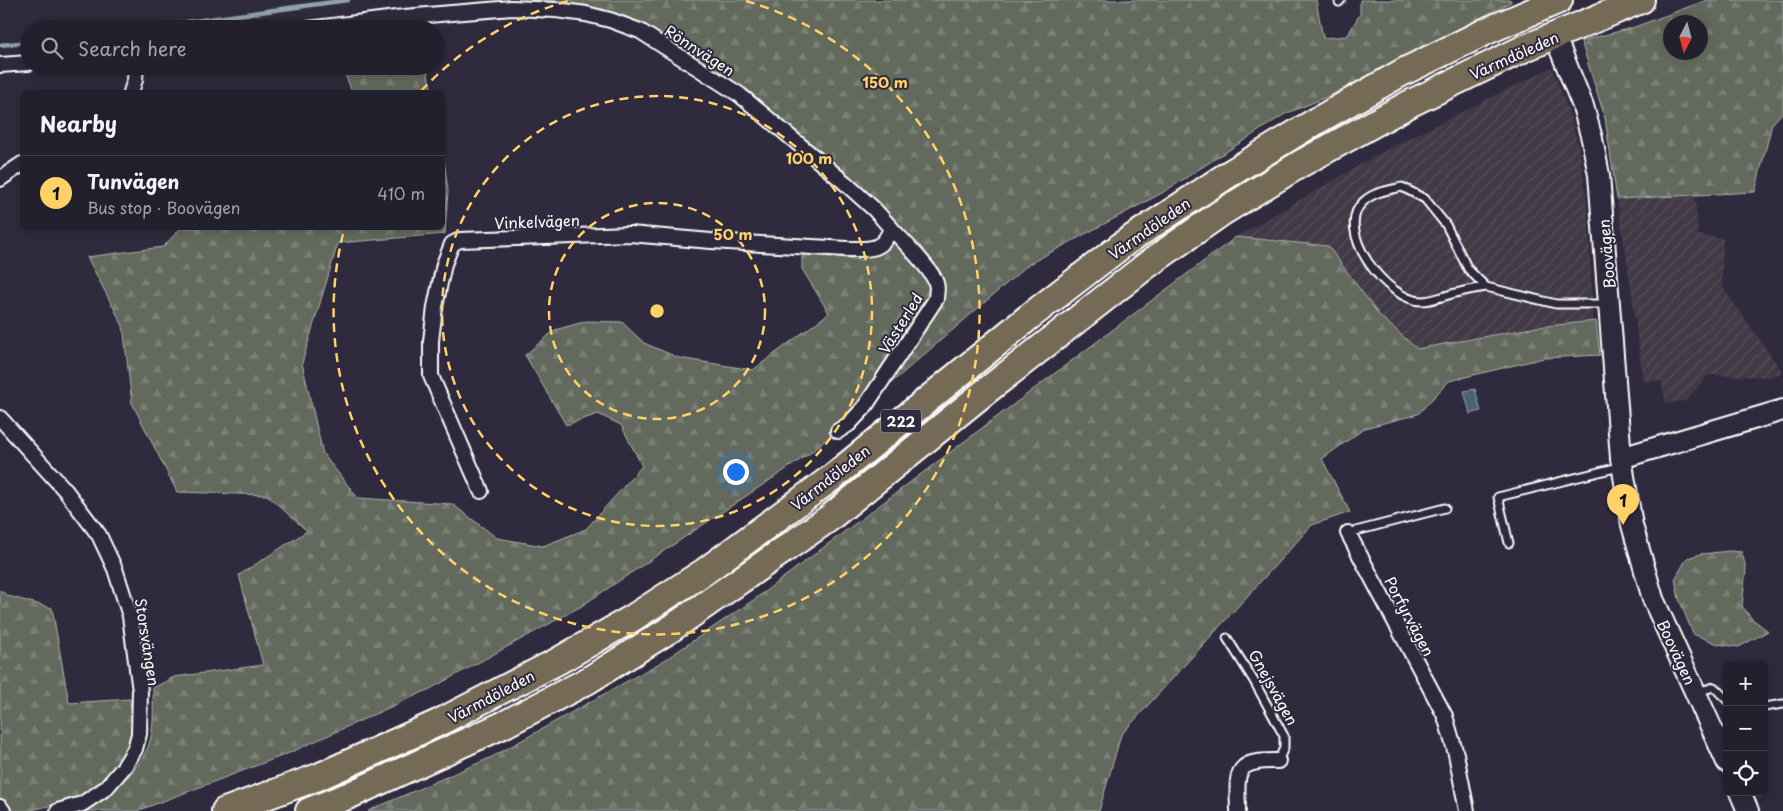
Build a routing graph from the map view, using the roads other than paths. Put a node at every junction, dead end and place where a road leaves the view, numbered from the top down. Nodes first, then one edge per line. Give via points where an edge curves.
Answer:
1 (1559, 0) edge
2 (1642, 0) edge
3 (379, 20) edge
4 (1560, 49) dead end
5 (20, 64) edge
6 (0, 65) edge
7 (135, 75) edge
8 (132, 90) edge
9 (20, 165) edge
10 (0, 179) edge
11 (891, 228) junction
12 (1486, 286) junction
13 (1610, 304) junction
14 (1783, 410) edge
15 (0, 418) edge
16 (838, 431) dead end
17 (1622, 462) junction
18 (482, 491) dead end
19 (1446, 508) dead end
20 (1348, 533) joint
21 (1509, 543) dead end
22 (1227, 638) dead end
23 (1697, 692) junction
24 (1723, 696) edge
25 (1783, 704) edge
26 (1768, 706) edge
27 (1723, 753) edge
28 (1278, 761) joint
29 (1742, 796) edge
30 (0, 807) edge
31 (3, 811) edge
32 (58, 811) edge
33 (225, 811) edge
34 (309, 811) edge
35 (1238, 811) edge
36 (1467, 811) edge
37 (1748, 811) edge

1 - 33 highway, Värmdöleden / 222 via 1403,72 1228,174 1126,242 834,476 704,572 631,619 438,723 318,777
2 - 34 highway, Värmdöleden / 222 via 1481,69 1300,164 1147,265 828,519 669,630 587,681 503,725
3 - 11 street, Rönnvägen via 512,8 556,10 610,20 646,35 740,95 844,182
4 - 13 street, Boovägen via 1583,106 1592,139 1599,175
5 - 6 street
7 - 8 street
9 - 10 street
11 - 16 street, Västerled via 933,278 936,299 864,408
11 - 18 street, Vinkelvägen via 884,243 868,249 711,242 630,234 460,240 452,244 444,264 435,307 431,376
12 - 12 lane via 1423,301 1395,291 1372,270 1361,250 1355,231 1355,216 1362,202 1379,192 1402,187 1425,199 1446,226 1468,269
12 - 13 lane via 1556,304
13 - 17 street, Boovägen
14 - 17 street
15 - 32 street, Storsvängen via 65,490 99,535 115,569 130,616 140,691 139,734 135,749 106,788 82,804
17 - 21 lane via 1498,497
17 - 23 street, Boovägen via 1632,525 1653,599
19 - 20 lane, Porfyrvägen
20 - 36 street, Porfyrvägen via 1445,716
22 - 28 lane, Gnejsvägen via 1284,736 1284,748
23 - 24 lane, Boovägen via 1714,687
23 - 27 street, Boovägen
25 - 26 lane
28 - 35 street, Gnejsvägen via 1253,762 1241,771
29 - 37 street
30 - 31 street

